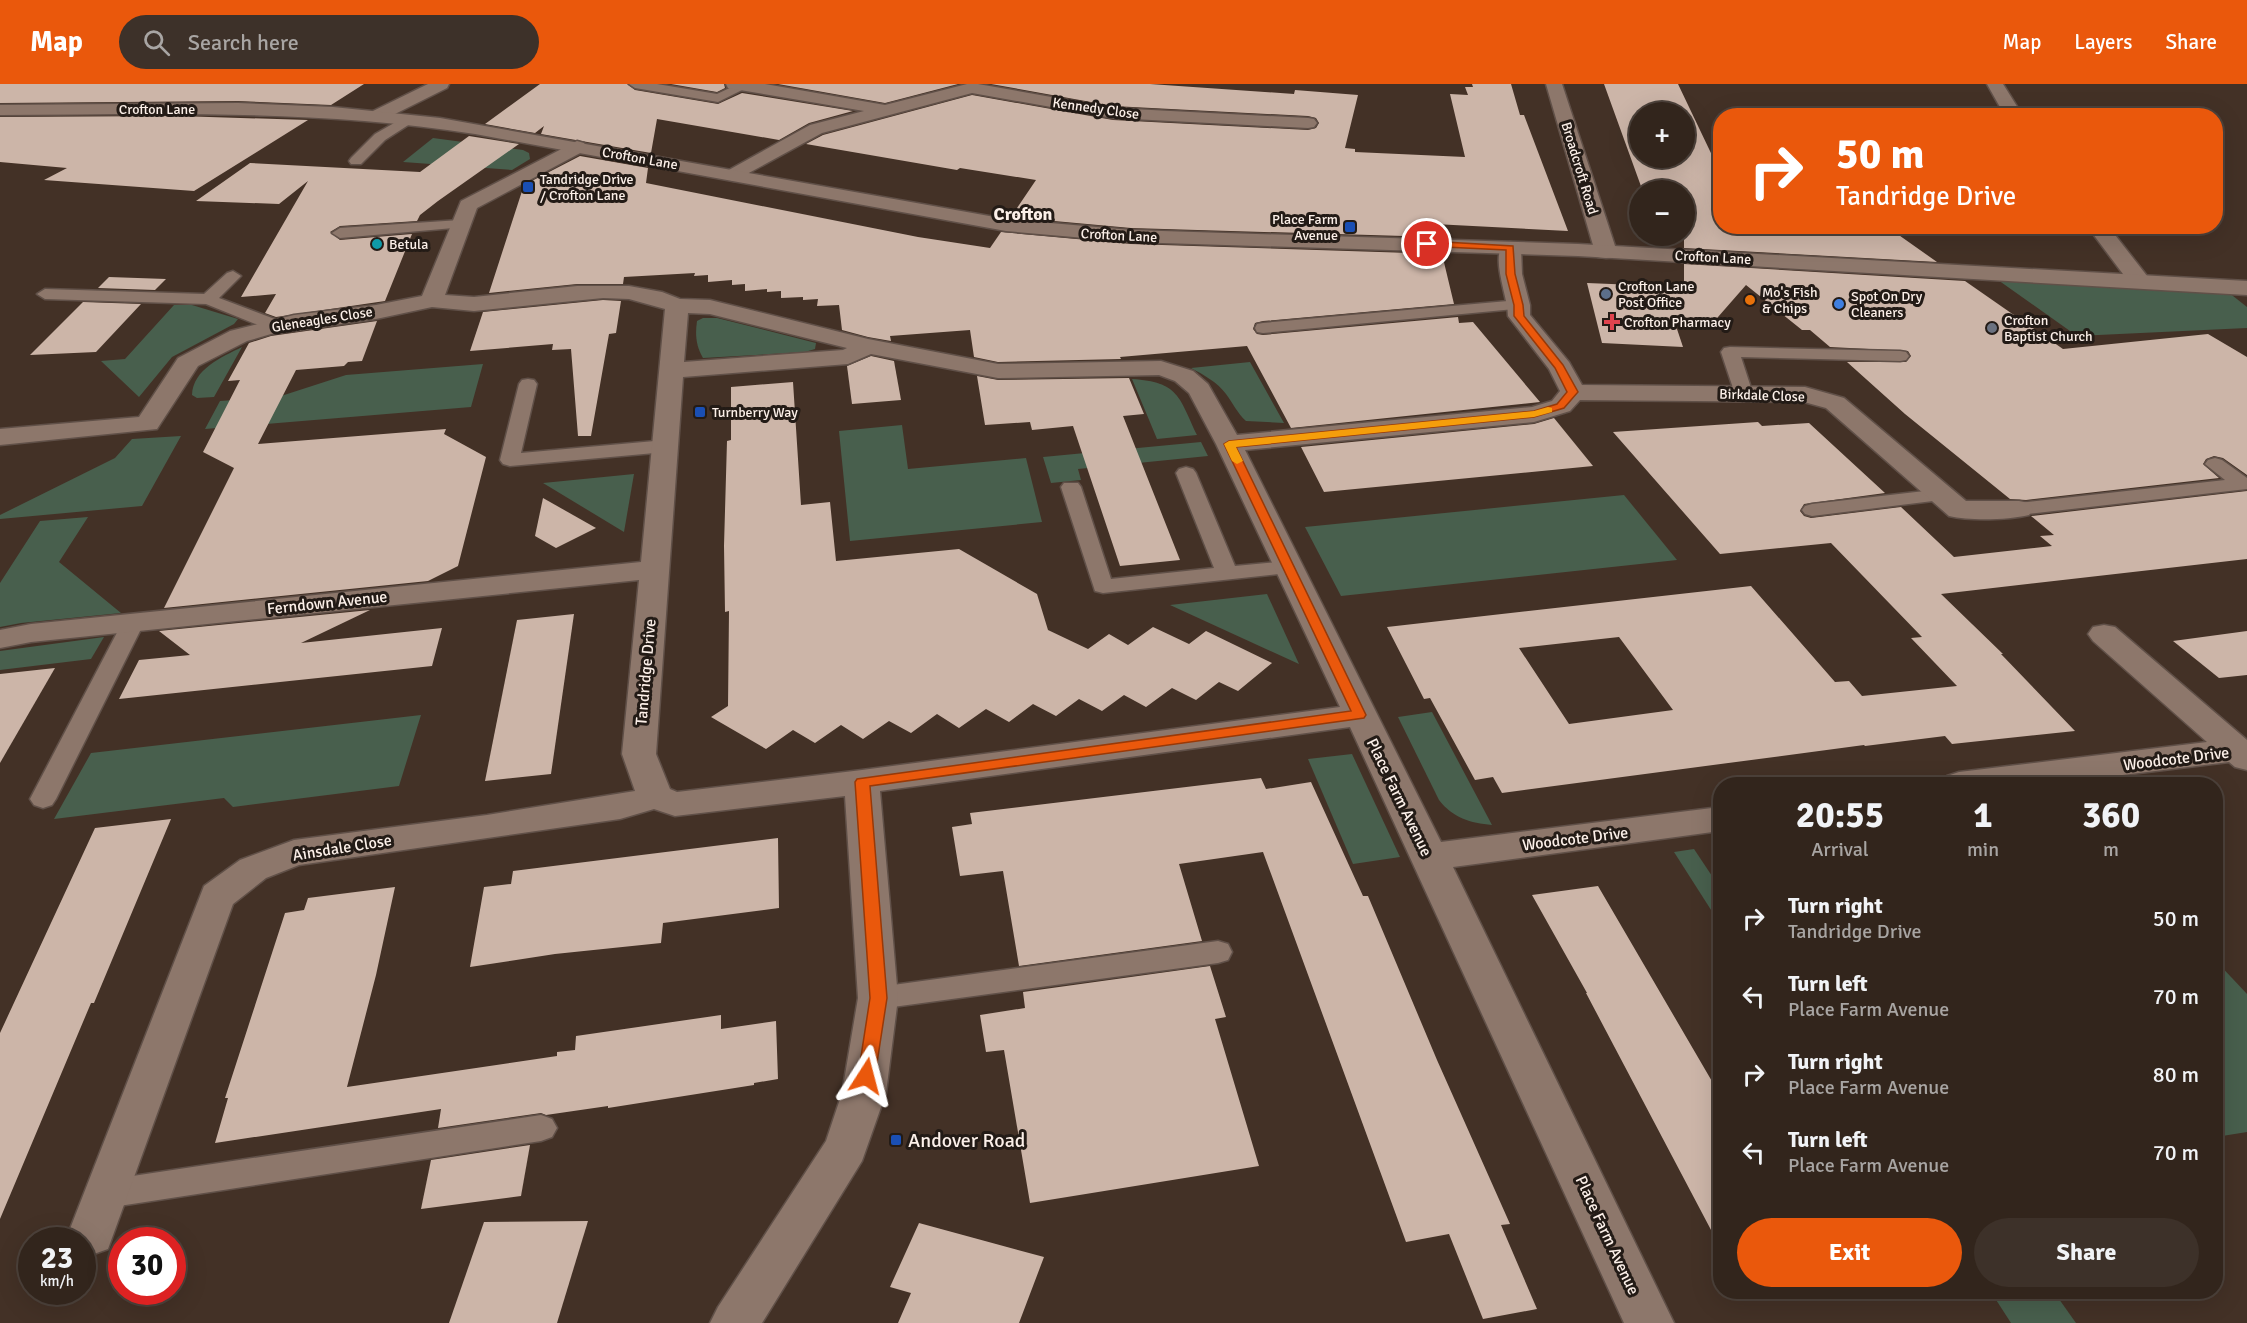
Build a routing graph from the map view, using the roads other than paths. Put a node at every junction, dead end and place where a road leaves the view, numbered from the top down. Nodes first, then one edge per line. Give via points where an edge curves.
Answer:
1 (441, 84) edge
2 (635, 84) edge
3 (1554, 84) edge
4 (1995, 84) edge
5 (739, 85) edge
6 (2009, 108) edge
7 (0, 110) edge
8 (889, 110) junction
9 (379, 116) junction
10 (408, 119) junction
11 (1308, 123) dead end
12 (577, 147) junction
13 (356, 161) dead end
14 (734, 175) junction
15 (460, 224) junction
16 (340, 232) dead end
17 (2103, 234) edge
18 (1510, 248) junction
19 (1606, 252) junction
20 (233, 276) dead end
21 (2140, 281) junction
22 (2247, 288) edge
23 (45, 294) dead end
24 (208, 299) junction
25 (432, 300) junction
26 (1519, 305) junction
27 (677, 306) junction
28 (274, 325) junction
29 (1263, 328) dead end
30 (868, 346) junction
31 (1900, 356) dead end
32 (673, 370) junction
33 (528, 384) dead end
34 (1573, 392) junction
35 (1744, 394) junction
36 (0, 437) edge
37 (1229, 444) junction
38 (666, 446) junction
39 (2215, 464) dead end
40 (1186, 473) dead end
41 (1071, 487) dead end
42 (1942, 495) junction
43 (2019, 509) joint
44 (1812, 510) dead end
45 (1289, 567) junction
46 (654, 570) junction
47 (1227, 573) junction
48 (133, 623) junction
49 (2103, 634) dead end
50 (0, 639) edge
51 (1359, 715) junction
52 (2242, 755) edge
53 (2027, 777) edge
54 (862, 782) junction
55 (655, 796) junction
56 (43, 799) dead end
57 (1713, 820) edge
58 (1429, 856) junction
59 (1218, 952) dead end
60 (879, 998) junction
61 (541, 1128) dead end
62 (106, 1194) junction
63 (94, 1227) edge
64 (735, 1323) edge
65 (1649, 1323) edge

1 - 9 street
2 - 5 lane via 718,98
3 - 19 street, Broadcroft Road
4 - 6 street
5 - 8 street, Kennedy Close
7 - 9 street, Crofton Lane via 239,109
8 - 11 street, Kennedy Close via 972,88 1113,113
8 - 14 street, Kennedy Close via 816,129
9 - 10 street, Crofton Lane
10 - 12 street, Crofton Lane
10 - 13 lane via 380,137
12 - 14 street, Crofton Lane
12 - 15 street via 468,205
14 - 18 street, Crofton Lane via 1006,225 1069,232
15 - 16 lane
15 - 25 street
17 - 21 street
18 - 19 street, Crofton Lane
18 - 26 street via 1511,274
19 - 21 street, Crofton Lane
20 - 24 lane
21 - 22 street, Crofton Lane
23 - 24 lane
24 - 28 lane
25 - 27 street via 473,304 613,292 660,298
25 - 28 street, Gleneagles Close
26 - 29 lane
26 - 34 street via 1519,316 1560,367
27 - 30 street via 710,307
27 - 32 street, Tandridge Drive
28 - 36 street, Gleneagles Close via 225,342 188,362 148,424
30 - 32 street via 849,357
30 - 37 street via 998,371 1161,368 1184,376 1199,389
31 - 35 lane via 1730,352
32 - 38 street, Tandridge Drive
33 - 38 lane via 510,460
34 - 35 street, Birkdale Close
34 - 37 street via 1561,406 1534,414
35 - 42 street, Birkdale Close via 1805,395 1835,404
37 - 45 street, Place Farm Avenue
38 - 46 street, Tandridge Drive
39 - 43 lane via 2243,484
40 - 47 lane
41 - 47 lane via 1103,586
42 - 43 street, Birkdale Close via 1959,510
42 - 44 lane
45 - 47 lane
45 - 51 street, Place Farm Avenue
46 - 48 street, Ferndown Avenue
46 - 55 street, Tandridge Drive via 639,754
48 - 50 street, Ferndown Avenue
48 - 56 lane
49 - 52 street
51 - 54 street
51 - 58 street, Place Farm Avenue
52 - 53 street, Woodcote Drive
54 - 55 street via 675,804
54 - 60 street
55 - 62 street, Ainsdale Close via 621,807 294,853 253,869 217,896
57 - 58 street, Woodcote Drive
58 - 65 street, Place Farm Avenue
59 - 60 lane
60 - 64 street via 864,1093 846,1148
61 - 62 lane
62 - 63 street, Ainsdale Close

